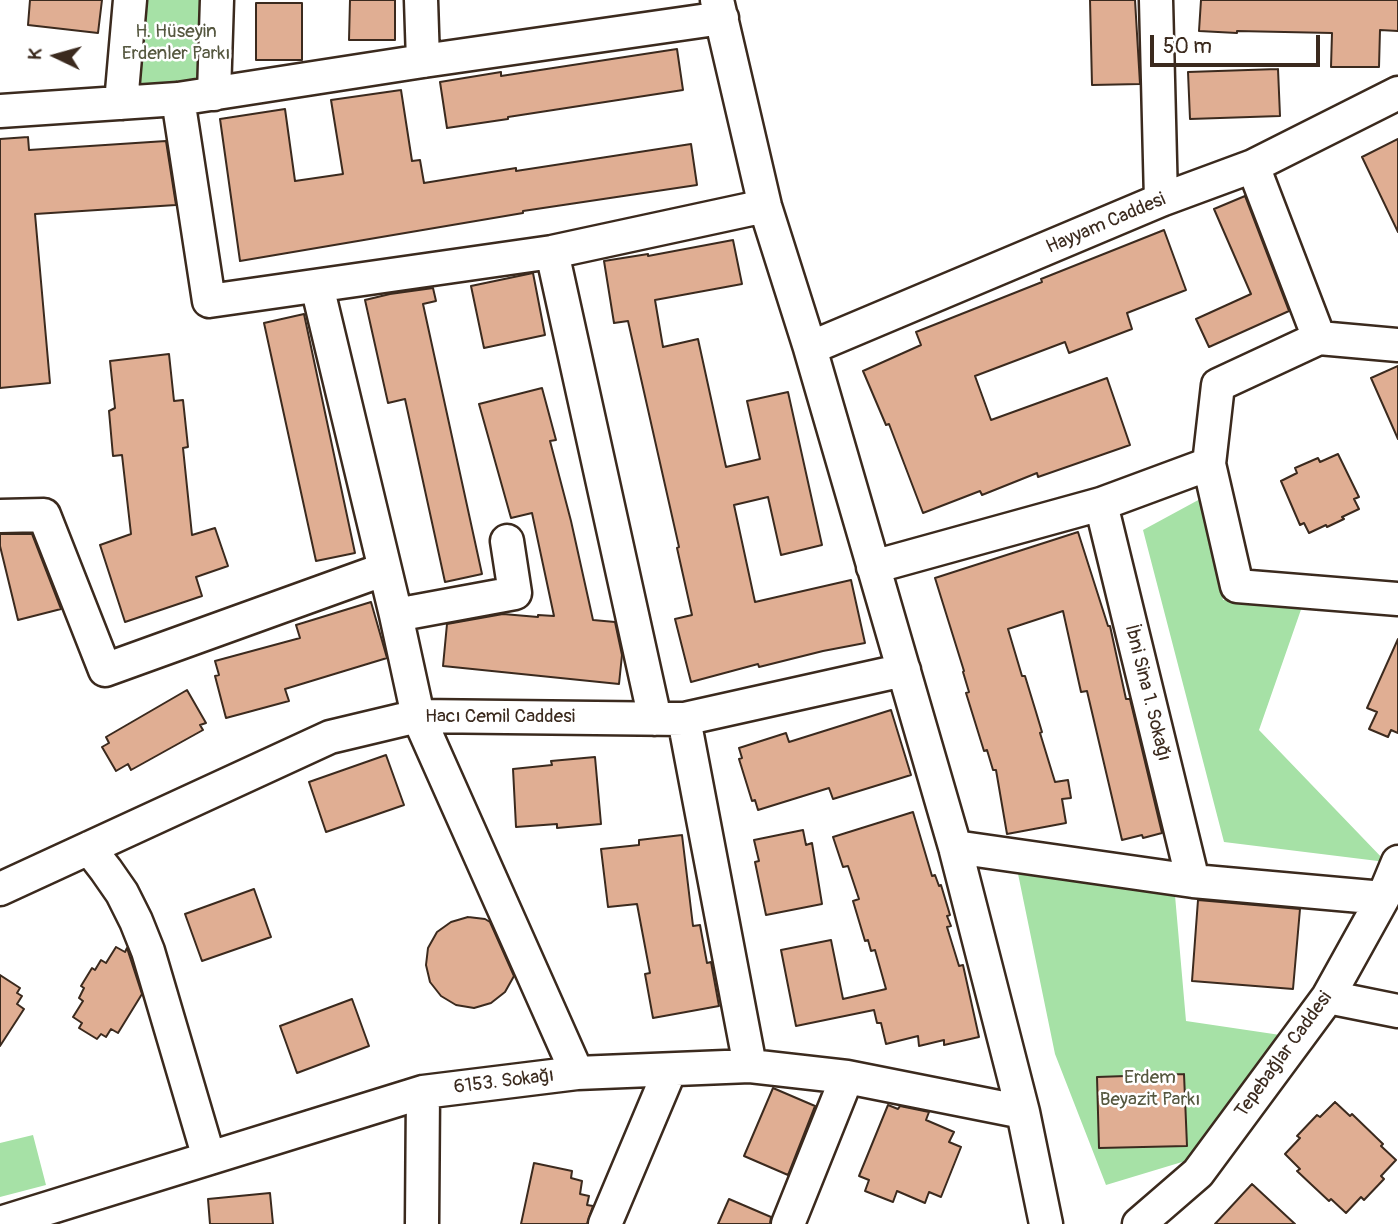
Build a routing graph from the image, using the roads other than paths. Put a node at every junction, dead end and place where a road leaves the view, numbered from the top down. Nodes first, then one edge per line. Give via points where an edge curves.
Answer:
1 (130, 0) edge
2 (217, 0) edge
3 (421, 0) edge
4 (1156, 0) edge
5 (719, 9) edge
6 (424, 61) junction
7 (1398, 93) edge
8 (214, 94) junction
9 (178, 99) junction
10 (121, 103) junction
11 (0, 111) edge
12 (1253, 166) junction
13 (1161, 200) junction
14 (765, 206) junction
15 (552, 252) junction
16 (317, 286) junction
17 (1319, 338) junction
18 (1398, 345) edge
19 (810, 348) junction
20 (1209, 464) junction
21 (1101, 504) junction
22 (0, 516) edge
23 (508, 541) dead end
24 (873, 567) junction
25 (385, 569) junction
26 (1398, 599) edge
27 (396, 615) junction
28 (904, 670) junction
29 (418, 716) junction
30 (669, 719) junction
31 (955, 847) junction
32 (89, 848) junction
33 (1398, 862) edge
34 (1193, 881) junction
35 (0, 889) edge
36 (1382, 898) junction
37 (1328, 998) junction
38 (1398, 1011) edge
39 (750, 1066) junction
40 (670, 1070) junction
41 (577, 1073) junction
42 (847, 1077) junction
43 (423, 1092) junction
44 (1023, 1112) junction
45 (209, 1158) junction
46 (0, 1223) edge
47 (422, 1224) edge
48 (605, 1224) edge
49 (788, 1224) edge
50 (1046, 1224) edge
51 (1139, 1224) edge

1 - 10 street
2 - 8 street
3 - 6 street
4 - 13 street
5 - 6 street
5 - 14 street
6 - 8 street
7 - 12 street, Hayyam Caddesi
8 - 9 street
9 - 10 street
9 - 16 street via 209,301
10 - 11 street
12 - 13 street, Hayyam Caddesi
12 - 17 street
13 - 19 street, Hayyam Caddesi
14 - 15 street
14 - 19 street
15 - 16 street
15 - 30 street
16 - 25 street
17 - 18 street
17 - 20 street via 1218,385
19 - 24 street
20 - 21 street
20 - 26 street via 1237,586
21 - 24 street
21 - 34 street, İbni Sina 1. Sokağı
22 - 25 street via 44,516 104,670
23 - 27 street via 515,593
24 - 28 street
25 - 27 street
27 - 29 street
28 - 30 street, Hacı Cemil Caddesi
28 - 31 street
29 - 30 street, Hacı Cemil Caddesi
29 - 32 street, Hacı Cemil Caddesi via 330,737
29 - 41 street
30 - 39 street
31 - 34 street
31 - 44 street
32 - 35 street, Hacı Cemil Caddesi
32 - 45 street via 122,893 148,951
33 - 36 street, Tepebağlar Caddesi
34 - 36 street
36 - 37 street, Tepebağlar Caddesi
37 - 38 street
37 - 51 street, Tepebağlar Caddesi via 1198,1173
39 - 40 street, 6153. Sokağı
39 - 42 street, 6153. Sokağı
40 - 41 street, 6153. Sokağı
40 - 48 street
41 - 43 street, 6153. Sokağı
42 - 44 street, 6153. Sokağı
42 - 49 street
43 - 45 street, 6153. Sokağı
43 - 47 street
44 - 50 street
45 - 46 street, 6153. Sokağı

